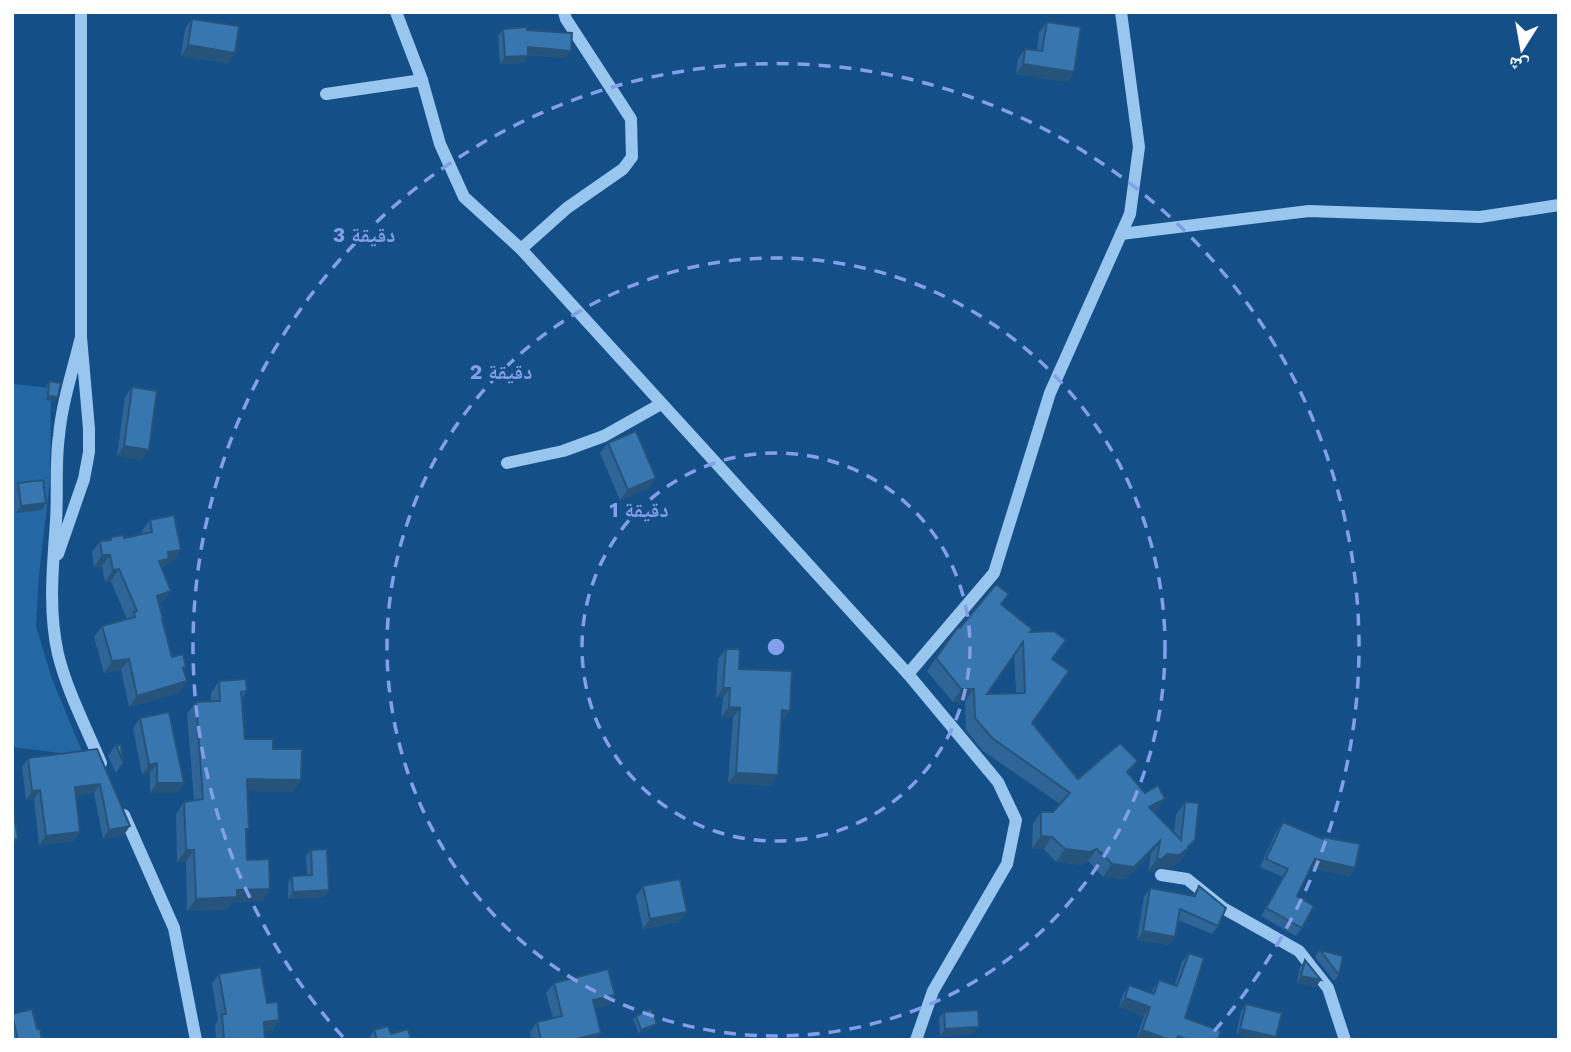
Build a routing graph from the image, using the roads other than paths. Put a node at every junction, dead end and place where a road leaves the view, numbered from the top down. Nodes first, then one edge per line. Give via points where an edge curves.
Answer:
1 (81, 12) edge
2 (396, 12) edge
3 (564, 12) edge
4 (1121, 12) edge
5 (422, 80) junction
6 (326, 94) dead end
7 (1559, 205) edge
8 (1121, 234) junction
9 (521, 249) junction
10 (81, 337) junction
11 (661, 404) junction
12 (507, 463) dead end
13 (52, 571) junction
14 (908, 674) junction
15 (109, 780) edge
16 (120, 805) edge
17 (1161, 875) edge
18 (195, 1040) edge
19 (916, 1040) edge
20 (1345, 1040) edge

1 - 10 street
2 - 5 street
3 - 9 street via 631,119 632,157
4 - 8 street via 1139,147 1130,214
5 - 6 street
5 - 9 street via 440,144 464,197
7 - 8 street via 1480,217 1309,211
8 - 14 street via 1051,393 994,573
9 - 11 street
10 - 13 street via 58,438
10 - 13 street via 89,452
11 - 12 street via 604,436 563,452
11 - 14 street
13 - 15 street via 52,617 62,671
14 - 19 street via 998,782 1016,820 1007,864 933,991
16 - 18 street via 174,928
17 - 20 street via 1187,879 1223,908 1299,951 1328,988

